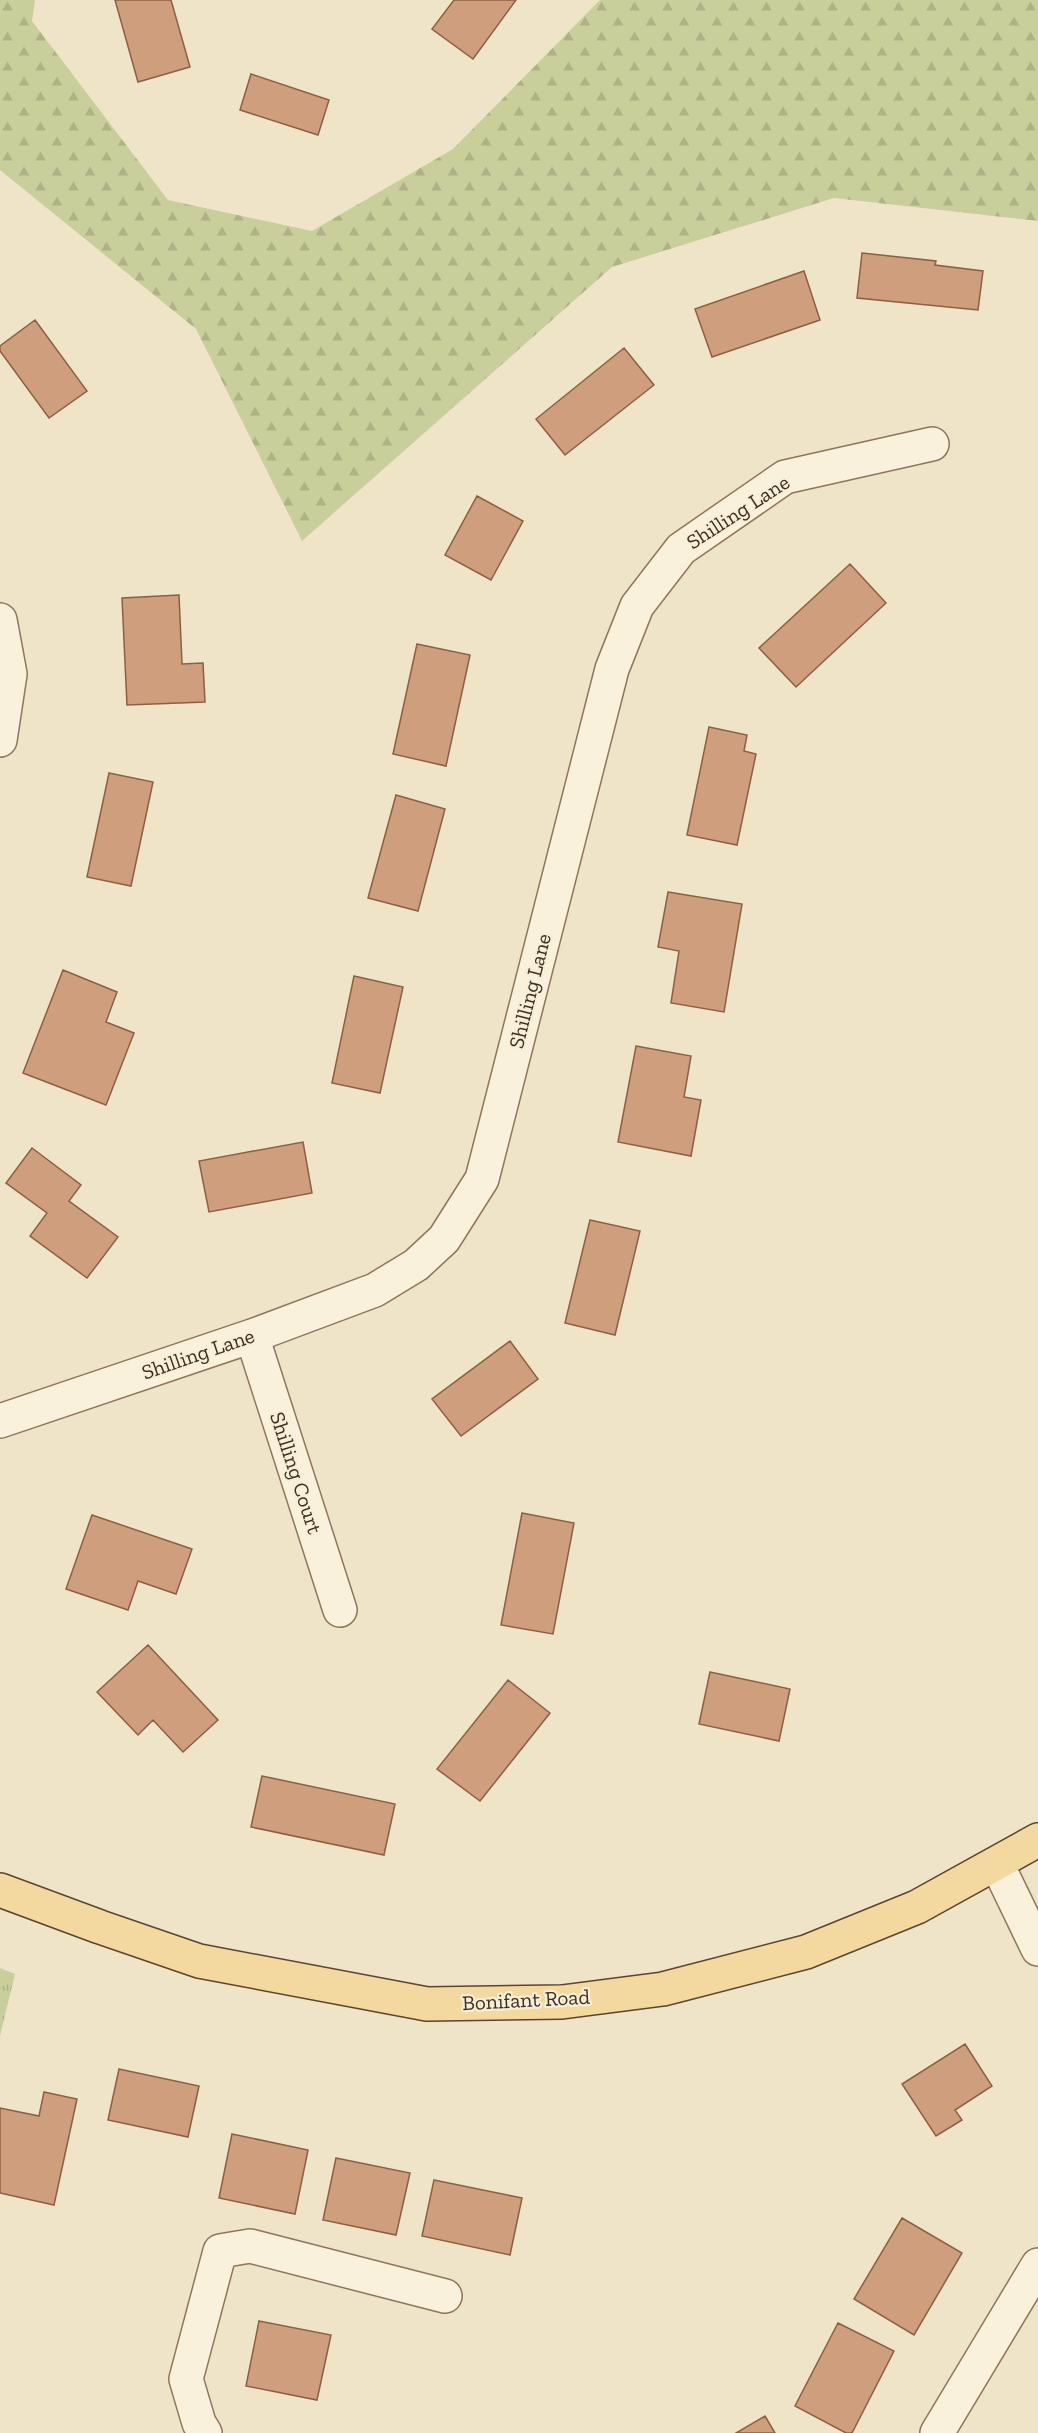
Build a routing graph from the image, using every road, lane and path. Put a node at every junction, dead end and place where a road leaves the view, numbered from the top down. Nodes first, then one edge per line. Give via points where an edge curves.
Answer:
1 (932, 444) dead end
2 (0, 620) edge
3 (0, 740) edge
4 (252, 1336) junction
5 (0, 1421) edge
6 (340, 1610) dead end
7 (1038, 1840) edge
8 (997, 1864) junction
9 (0, 1890) edge
10 (1038, 1949) edge
11 (1038, 2265) edge
12 (445, 2296) dead end
13 (205, 2433) edge
14 (937, 2433) edge

1 - 4 street, Shilling Lane via 785,477 681,549 637,606 612,669 482,1179 444,1239 416,1265 375,1290
2 - 3 street via 10,674
4 - 5 street, Shilling Lane
4 - 6 street, Shilling Court
7 - 8 main road, Bonifant Road
8 - 9 main road, Bonifant Road via 917,1907 806,1952 663,1989 562,2002 427,2004 199,1961
8 - 10 street
11 - 14 street
12 - 13 street via 250,2246 220,2251 186,2379

